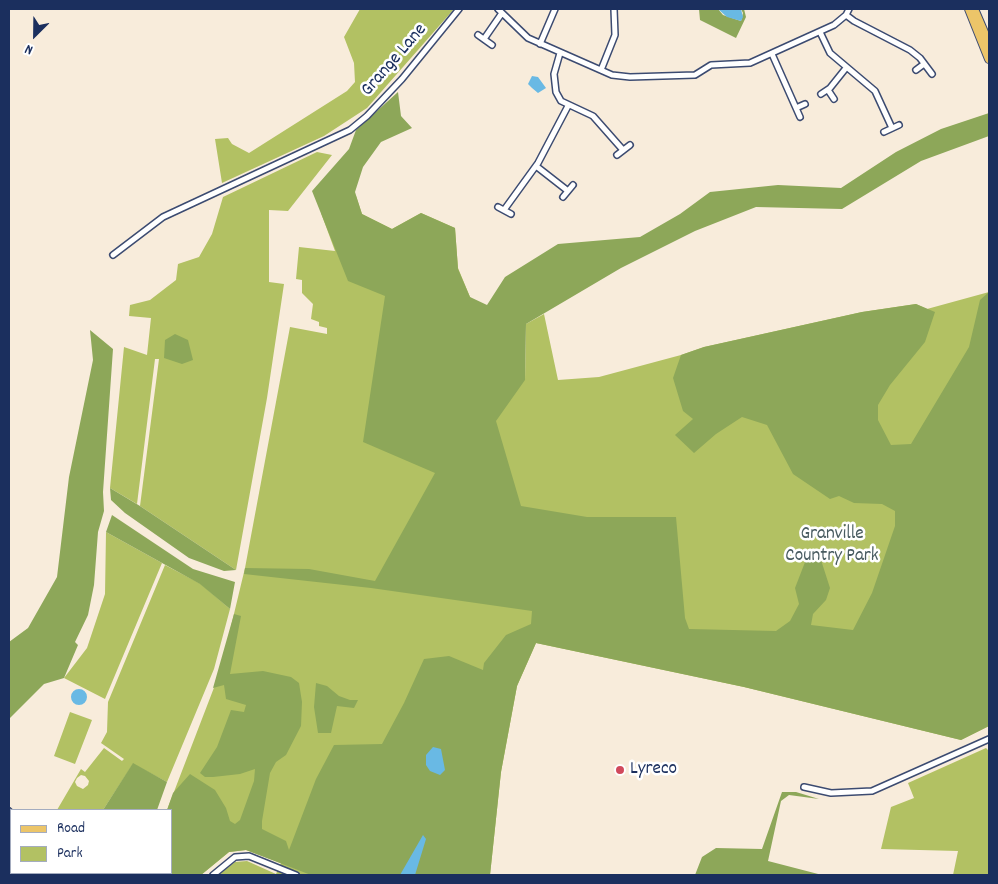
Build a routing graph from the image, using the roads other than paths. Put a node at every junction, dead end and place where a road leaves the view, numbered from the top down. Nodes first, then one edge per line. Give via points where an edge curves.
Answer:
1 (458, 9) edge
2 (555, 9) edge
3 (614, 9) edge
4 (849, 9) edge
5 (969, 9) edge
6 (974, 9) edge
7 (500, 11) edge
8 (846, 15) junction
9 (820, 32) junction
10 (478, 35) dead end
11 (484, 39) junction
12 (492, 44) dead end
13 (540, 44) junction
14 (989, 44) edge
15 (560, 53) junction
16 (772, 54) junction
17 (989, 59) edge
18 (924, 64) junction
19 (846, 68) junction
20 (601, 70) junction
21 (916, 70) dead end
22 (932, 74) dead end
23 (828, 90) junction
24 (821, 94) dead end
25 (834, 99) dead end
26 (804, 104) dead end
27 (568, 106) junction
28 (796, 108) junction
29 (800, 117) dead end
30 (899, 125) dead end
31 (892, 128) junction
32 (884, 132) dead end
33 (630, 145) dead end
34 (623, 150) junction
35 (617, 155) dead end
36 (536, 166) junction
37 (573, 185) dead end
38 (568, 191) junction
39 (563, 197) dead end
40 (498, 207) dead end
41 (504, 210) junction
42 (511, 214) dead end
43 (113, 255) dead end
44 (989, 739) edge
45 (804, 788) dead end
46 (213, 875) edge
47 (296, 875) edge

1 - 43 street, Grange Lane via 402,79 350,130 163,217
2 - 13 street
3 - 20 street via 615,35
4 - 8 street
5 - 17 main road
6 - 14 main road
7 - 11 street
7 - 13 street via 528,38
8 - 9 street
8 - 18 street via 910,50
9 - 16 street
9 - 19 street via 830,54
10 - 11 street
11 - 12 street
13 - 15 street
15 - 20 street
15 - 27 street via 554,67 556,92
16 - 20 street via 750,62 711,65 695,75 630,77
16 - 28 street
18 - 21 street
18 - 22 street
19 - 23 street
19 - 31 street via 875,92
23 - 24 street
23 - 25 street
26 - 28 street
27 - 34 street via 594,116
27 - 36 street
28 - 29 street
30 - 31 street
31 - 32 street
33 - 34 street
34 - 35 street
36 - 38 street
36 - 41 street
37 - 38 street
38 - 39 street
40 - 41 street
41 - 42 street
44 - 45 street via 872,791 831,793
46 - 47 street via 235,857 249,856

